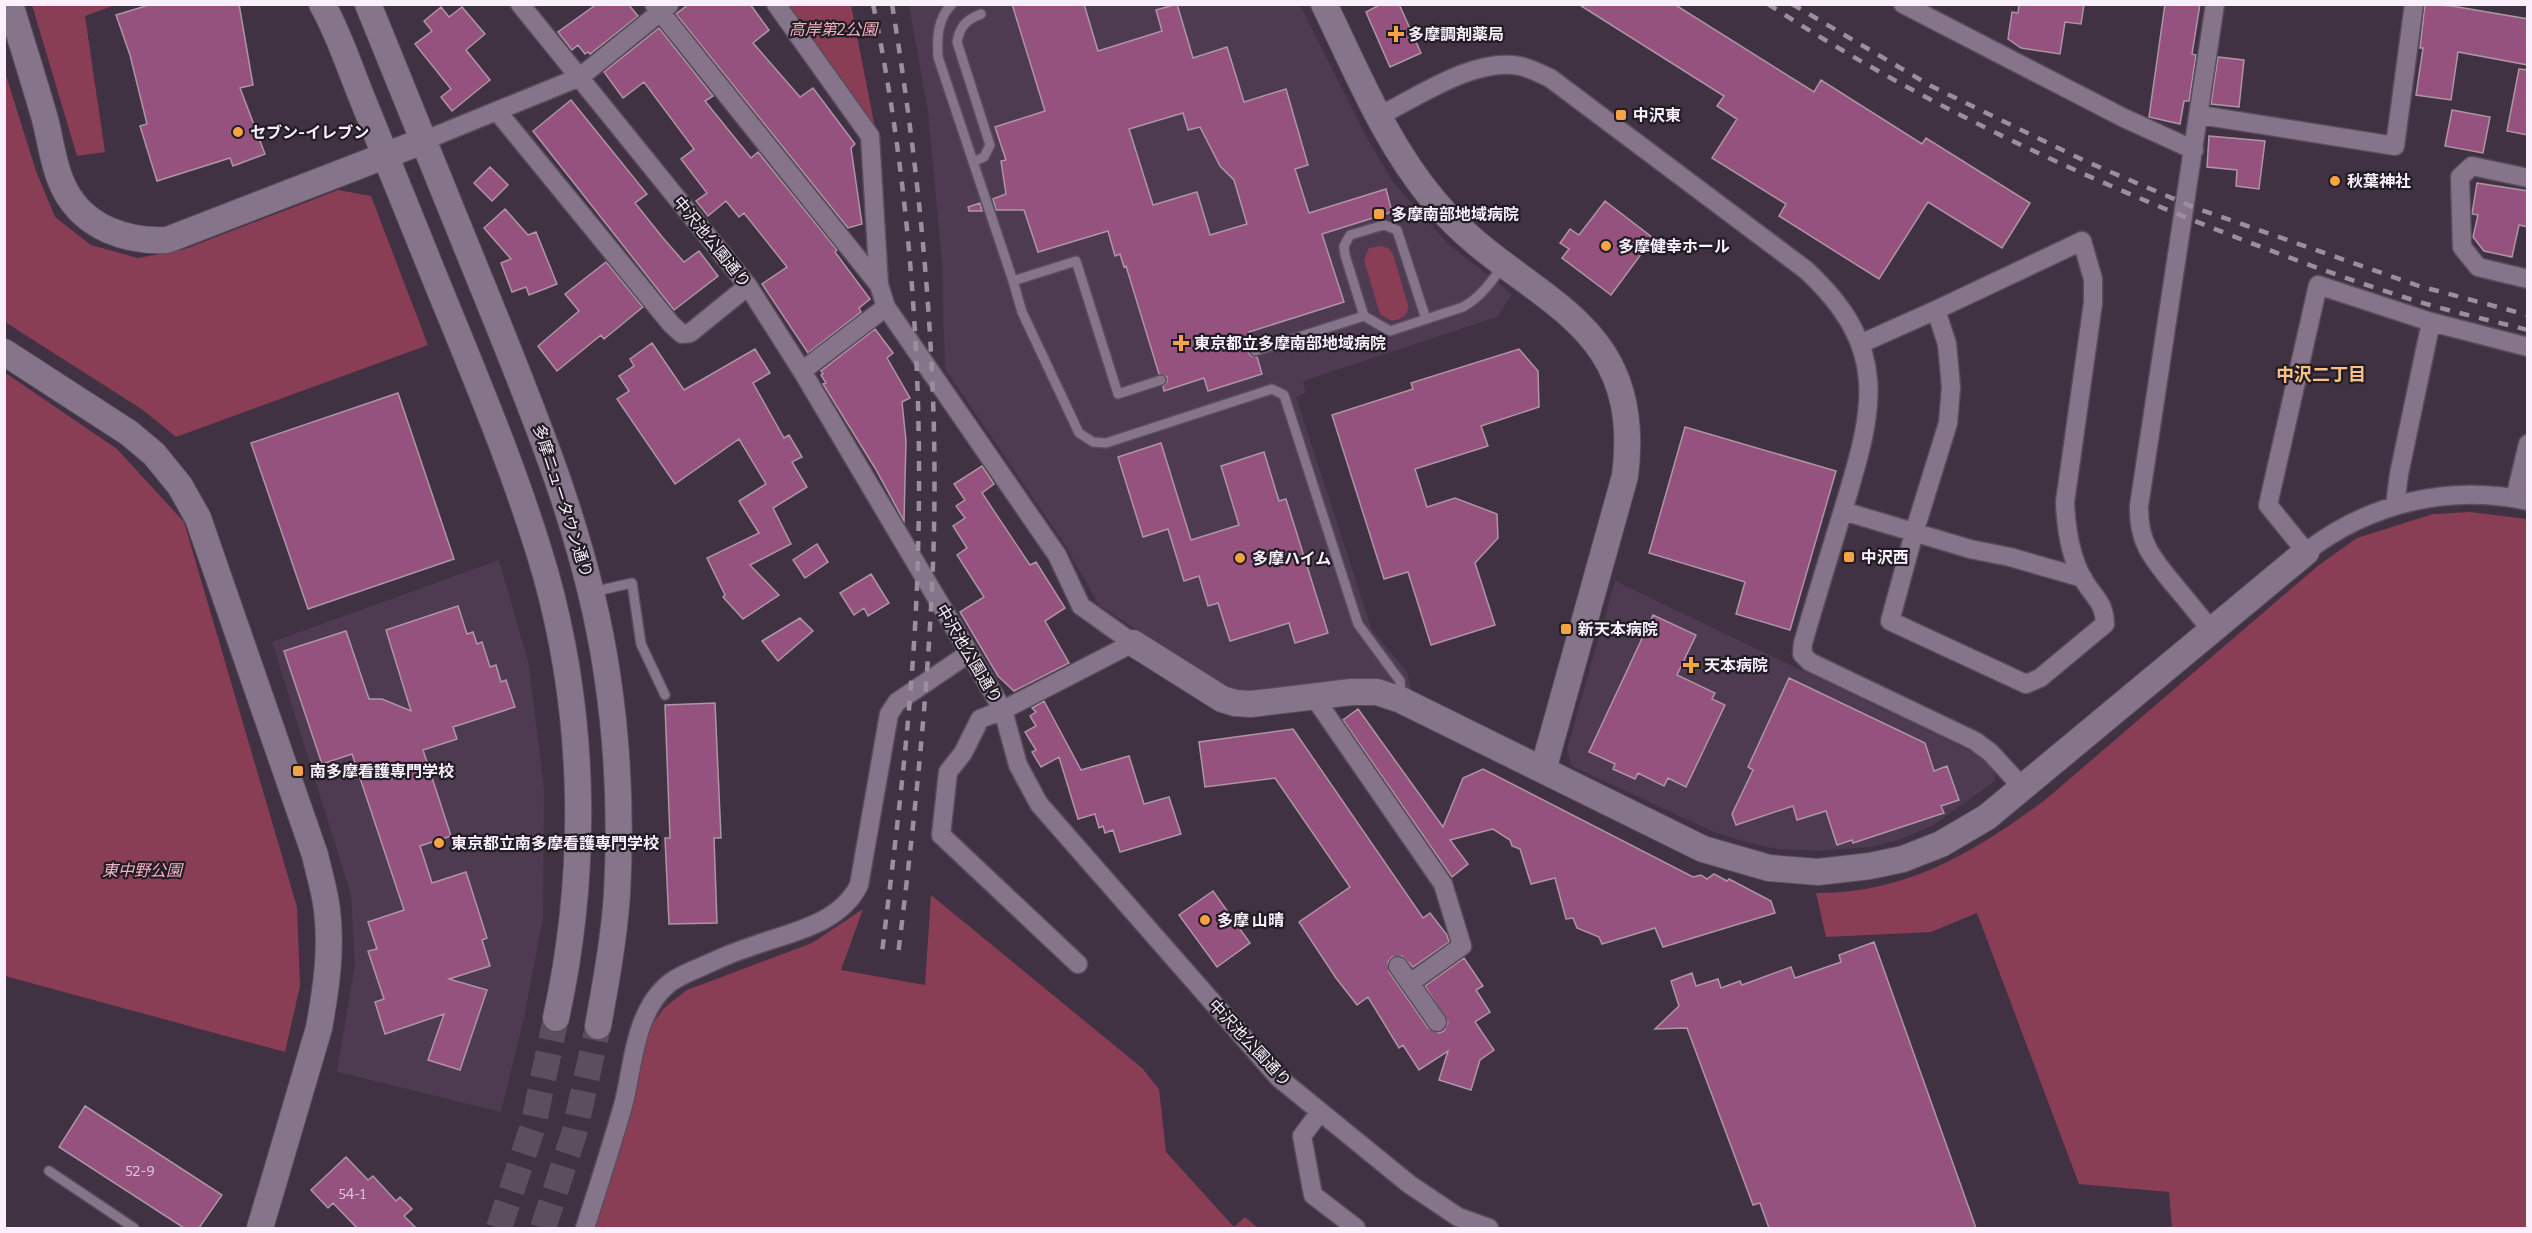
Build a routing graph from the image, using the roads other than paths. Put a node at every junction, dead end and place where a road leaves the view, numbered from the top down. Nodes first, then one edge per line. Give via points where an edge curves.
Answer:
1 (10, 4) edge
2 (322, 4) edge
3 (368, 4) edge
4 (520, 4) edge
5 (776, 4) edge
6 (952, 4) edge
7 (1324, 4) edge
8 (1903, 4) edge
9 (2215, 4) edge
10 (2414, 4) edge
11 (661, 7) edge
12 (981, 14) dead end
13 (579, 77) junction
14 (497, 111) junction
15 (2200, 115) junction
16 (1379, 116) junction
17 (423, 141) junction
18 (2194, 150) junction
19 (386, 156) junction
20 (973, 162) junction
21 (2528, 178) edge
22 (1504, 264) junction
23 (2528, 279) edge
24 (1013, 281) junction
25 (879, 285) junction
26 (748, 286) junction
27 (886, 307) junction
28 (1936, 310) junction
29 (1364, 316) junction
30 (1426, 319) junction
31 (2431, 322) junction
32 (1860, 344) junction
33 (2528, 346) edge
34 (1255, 351) dead end
35 (4, 352) edge
36 (802, 371) junction
37 (1161, 380) dead end
38 (528, 399) junction
39 (490, 416) junction
40 (2528, 444) edge
41 (2521, 500) edge
42 (2395, 506) junction
43 (1843, 511) junction
44 (1914, 533) junction
45 (2306, 552) junction
46 (2083, 578) junction
47 (592, 592) junction
48 (2211, 630) junction
49 (1133, 644) junction
50 (968, 654) junction
51 (665, 695) dead end
52 (1314, 697) junction
53 (1401, 700) junction
54 (1003, 710) junction
55 (1543, 770) junction
56 (2022, 787) junction
57 (1078, 964) dead end
58 (1398, 966) dead end
59 (1410, 983) junction
60 (556, 1018) tunnel mouth
61 (1437, 1022) dead end
62 (598, 1026) tunnel mouth
63 (1320, 1112) junction
64 (49, 1171) dead end
65 (134, 1228) edge
66 (260, 1228) edge
67 (585, 1228) edge
68 (1356, 1228) edge
69 (1489, 1228) edge

1 - 19 street via 65,192 90,219 107,230 143,241 167,240
2 - 19 street
3 - 17 street, 多摩ニュータウン通り
4 - 13 street, 中沢池公園通り
5 - 25 street via 870,136
6 - 20 lane via 938,30 938,57
7 - 16 street
8 - 18 street
9 - 15 street
10 - 15 street via 2395,146
11 - 13 street
11 - 25 street
12 - 20 lane via 959,28 957,42 990,145 984,157
13 - 14 street
13 - 26 street, 中沢池公園通り
14 - 17 street
14 - 26 street via 682,334 690,333
15 - 18 street
16 - 22 street via 1398,151 1436,203
16 - 32 street via 1477,69 1522,66 1550,78 1806,270 1843,310
17 - 19 street
17 - 38 street, 多摩ニュータウン通り
18 - 48 street via 2139,524 2153,561
19 - 39 street
20 - 24 lane
21 - 23 street via 2472,166 2460,177 2462,247 2478,267
22 - 30 lane via 1474,301
22 - 55 street via 1563,309 1595,340 1619,382 1629,446 1626,476
24 - 37 lane via 1076,261 1118,394
24 - 53 lane via 1022,312 1079,433 1093,442 1106,443 1272,389 1284,395 1358,624 1400,681
25 - 27 street
26 - 36 street, 中沢池公園通り
27 - 36 street
27 - 49 street via 1056,555 1081,606
28 - 32 street
28 - 44 street via 1947,344 1951,387 1948,423
28 - 46 street via 2082,241 2093,279 2093,303 2065,502 2066,526
29 - 30 lane via 1390,331
29 - 30 lane via 1344,246 1350,235 1384,225 1401,236
29 - 34 lane
31 - 33 street
31 - 42 street
31 - 45 street via 2318,285 2268,505
32 - 43 street via 1870,402
35 - 66 street via 129,433 154,454 180,486 198,518 315,855 327,909 328,974 324,1002
36 - 50 street, 中沢池公園通り
38 - 39 street via 523,416 514,422 504,424
38 - 47 street, 多摩ニュータウン通り
39 - 60 street via 516,481 546,576 568,677 576,750 576,893 571,944
40 - 41 street
41 - 42 street via 2468,494 2433,496
42 - 45 street via 2349,525
43 - 44 street
43 - 56 street via 1802,654 1810,662 1975,741
44 - 46 street
44 - 46 street via 1890,621 2026,684 2040,678 2105,624 2104,607
45 - 48 street
47 - 51 lane via 632,583 641,645
47 - 62 street, 多摩ニュータウン通り via 608,674 617,816 617,894
48 - 56 street
49 - 52 street via 1222,699 1235,703
49 - 54 street
50 - 54 street, 中沢池公園通り
50 - 67 street via 897,702 889,714 859,885 848,902 819,923 682,975 665,986 653,1003 643,1023 623,1106
52 - 53 street via 1377,692
52 - 59 street via 1443,884 1462,946
53 - 55 street
54 - 57 street via 980,719 963,753 948,772 940,835
54 - 63 street, 中沢池公園通り via 1018,765 1039,804 1279,1078
55 - 56 street via 1703,849 1769,868 1818,872 1903,859 1987,817
58 - 59 street
59 - 61 street
63 - 68 street via 1302,1136 1313,1195
63 - 69 street, 中沢池公園通り via 1409,1184 1458,1217
64 - 65 lane

